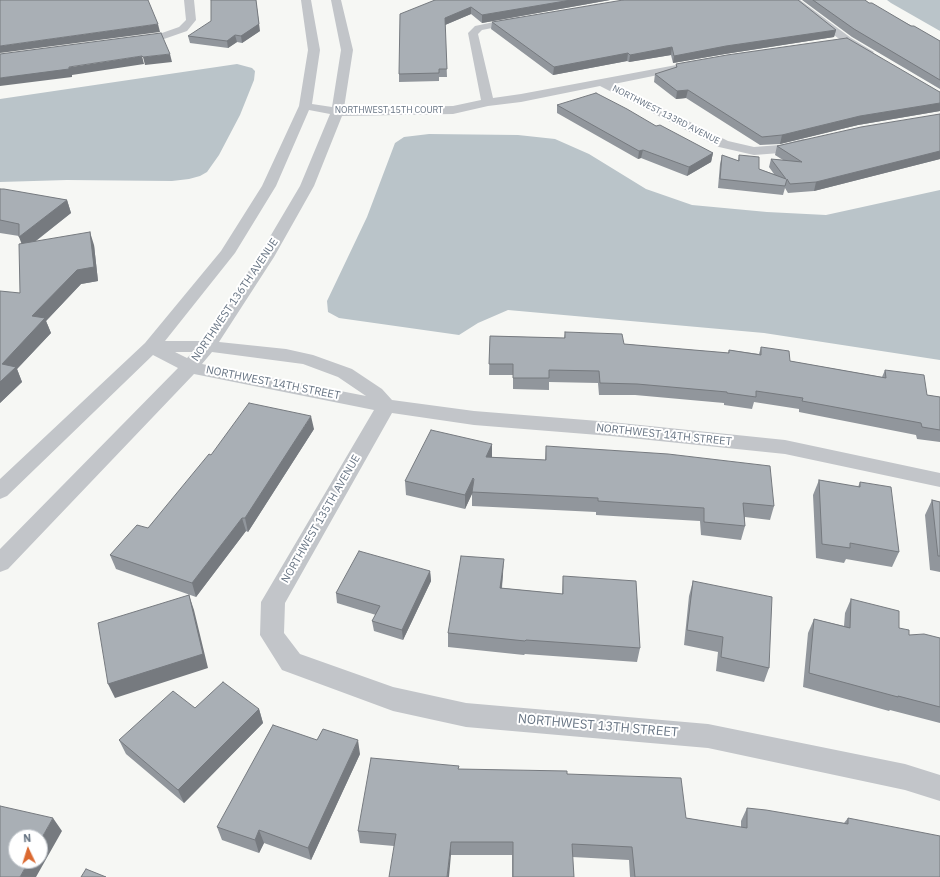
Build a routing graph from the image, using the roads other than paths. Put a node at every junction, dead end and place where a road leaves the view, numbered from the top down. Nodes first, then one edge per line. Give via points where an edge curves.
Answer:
1 (189, 0) edge
2 (306, 0) edge
3 (336, 0) edge
4 (794, 0) edge
5 (529, 18) edge
6 (847, 40) junction
7 (125, 41) edge
8 (832, 42) edge
9 (881, 59) edge
10 (717, 60) edge
11 (601, 82) junction
12 (488, 102) junction
13 (305, 106) junction
14 (338, 107) junction
15 (815, 140) edge
16 (207, 346) junction
17 (151, 347) junction
18 (190, 367) junction
19 (386, 406) junction
20 (940, 480) edge
21 (0, 491) edge
22 (0, 562) edge
23 (272, 635) joint
24 (940, 788) edge

1 - 7 street via 191,20 183,29 164,36
2 - 13 street via 314,50
3 - 14 street, NORTHWEST 136TH AVENUE via 347,50
4 - 6 street
5 - 12 street via 479,28 473,33
6 - 8 street
6 - 9 street
10 - 11 street, NORTHWEST 15TH COURT
11 - 12 street, NORTHWEST 15TH COURT
11 - 15 street, NORTHWEST 133RD AVENUE via 724,144 754,151 780,149
12 - 14 street, NORTHWEST 15TH COURT via 453,110
13 - 14 street, NORTHWEST 15TH COURT
13 - 17 street via 269,186 227,252
14 - 16 street, NORTHWEST 136TH AVENUE via 307,186 266,257
16 - 17 street, NORTHWEST 14TH STREET
16 - 18 street, NORTHWEST 136TH AVENUE
16 - 19 street, NORTHWEST 14TH STREET via 286,355 326,365 360,382
17 - 18 street, NORTHWEST 14TH STREET
17 - 21 street
18 - 19 street, NORTHWEST 14TH STREET
18 - 22 street, NORTHWEST 136TH AVENUE
19 - 20 street, NORTHWEST 14TH STREET via 474,418 785,447
19 - 23 street, NORTHWEST 135TH AVENUE via 273,602
23 - 24 street, NORTHWEST 13TH STREET via 291,662 393,699 466,715 708,736 905,777

